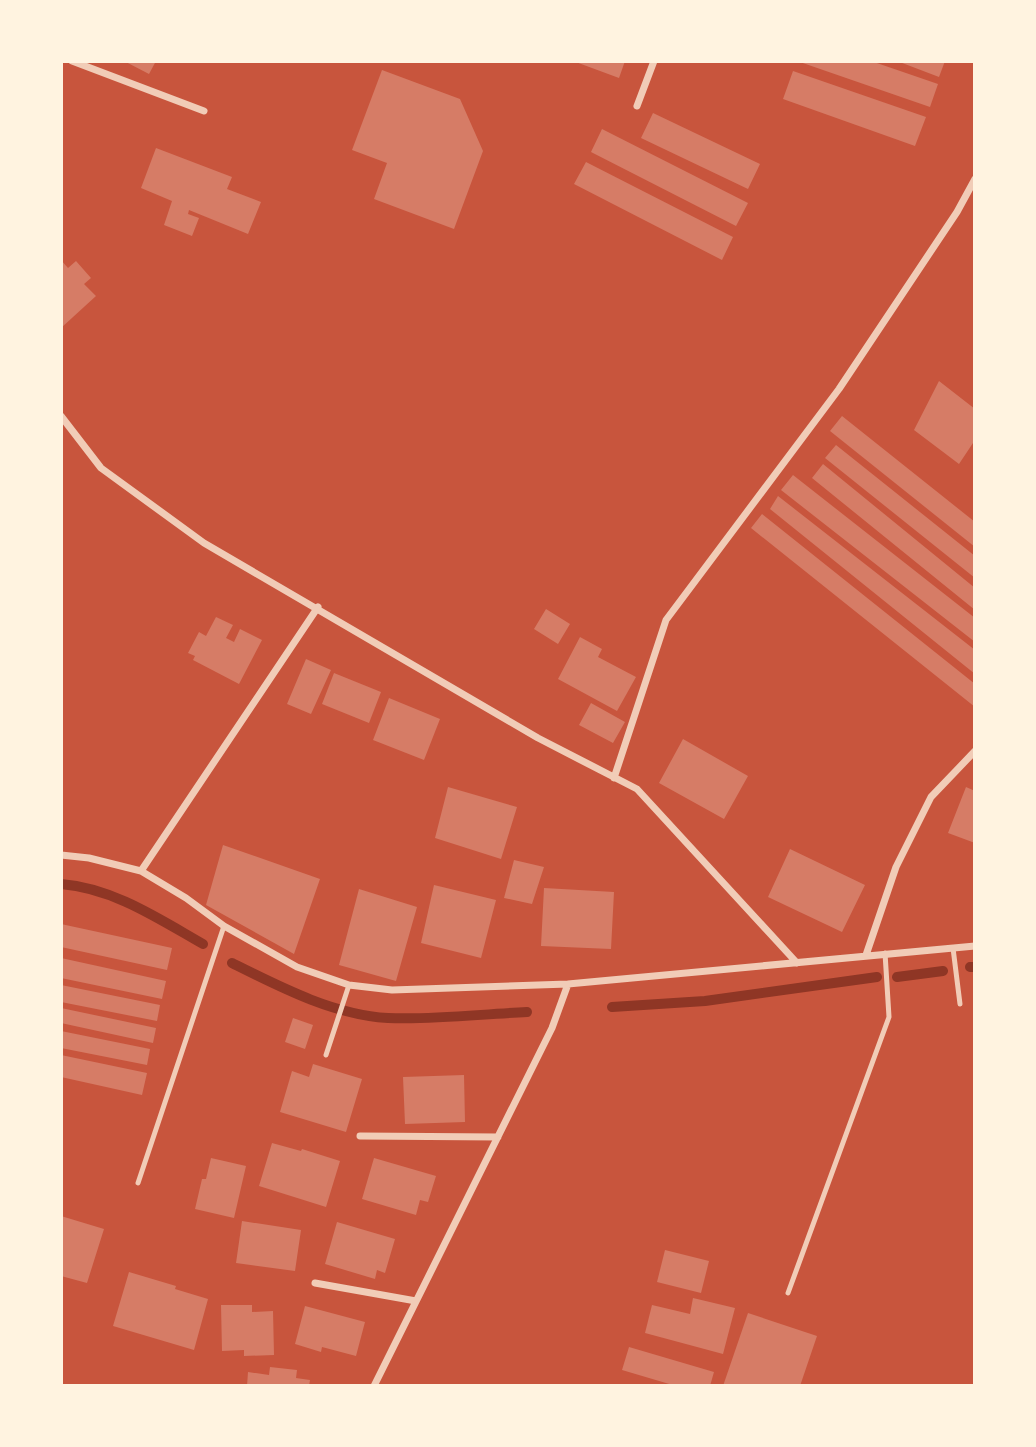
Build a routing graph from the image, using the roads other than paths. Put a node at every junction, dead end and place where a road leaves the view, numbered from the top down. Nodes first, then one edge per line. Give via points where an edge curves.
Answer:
1 (72, 61) edge
2 (654, 61) edge
3 (637, 106) dead end
4 (204, 111) dead end
5 (975, 179) edge
6 (61, 416) edge
7 (318, 607) junction
8 (975, 751) edge
9 (614, 778) junction
10 (61, 855) edge
11 (141, 871) junction
12 (225, 926) junction
13 (975, 946) edge
14 (953, 948) junction
15 (885, 953) junction
16 (866, 955) junction
17 (797, 963) junction
18 (568, 984) junction
19 (349, 985) junction
20 (960, 1004) dead end
21 (326, 1055) dead end
22 (360, 1136) dead end
23 (498, 1137) junction
24 (138, 1183) dead end
25 (315, 1283) dead end
26 (788, 1293) dead end
27 (416, 1301) junction
28 (374, 1386) edge

1 - 4 street
2 - 3 street
5 - 9 street via 839,389 666,620
6 - 7 street via 101,468 204,543
7 - 9 street
7 - 11 street
8 - 16 street via 931,797 896,867
9 - 17 street via 637,789
10 - 11 street
11 - 12 street
12 - 19 street via 297,967
12 - 24 lane
13 - 14 street
14 - 15 street
14 - 20 lane
15 - 16 street
15 - 26 lane via 890,1017
16 - 17 street
17 - 18 street
18 - 19 street via 392,990
18 - 23 street via 552,1028
19 - 21 lane
22 - 23 street
23 - 27 street
25 - 27 street
27 - 28 street

